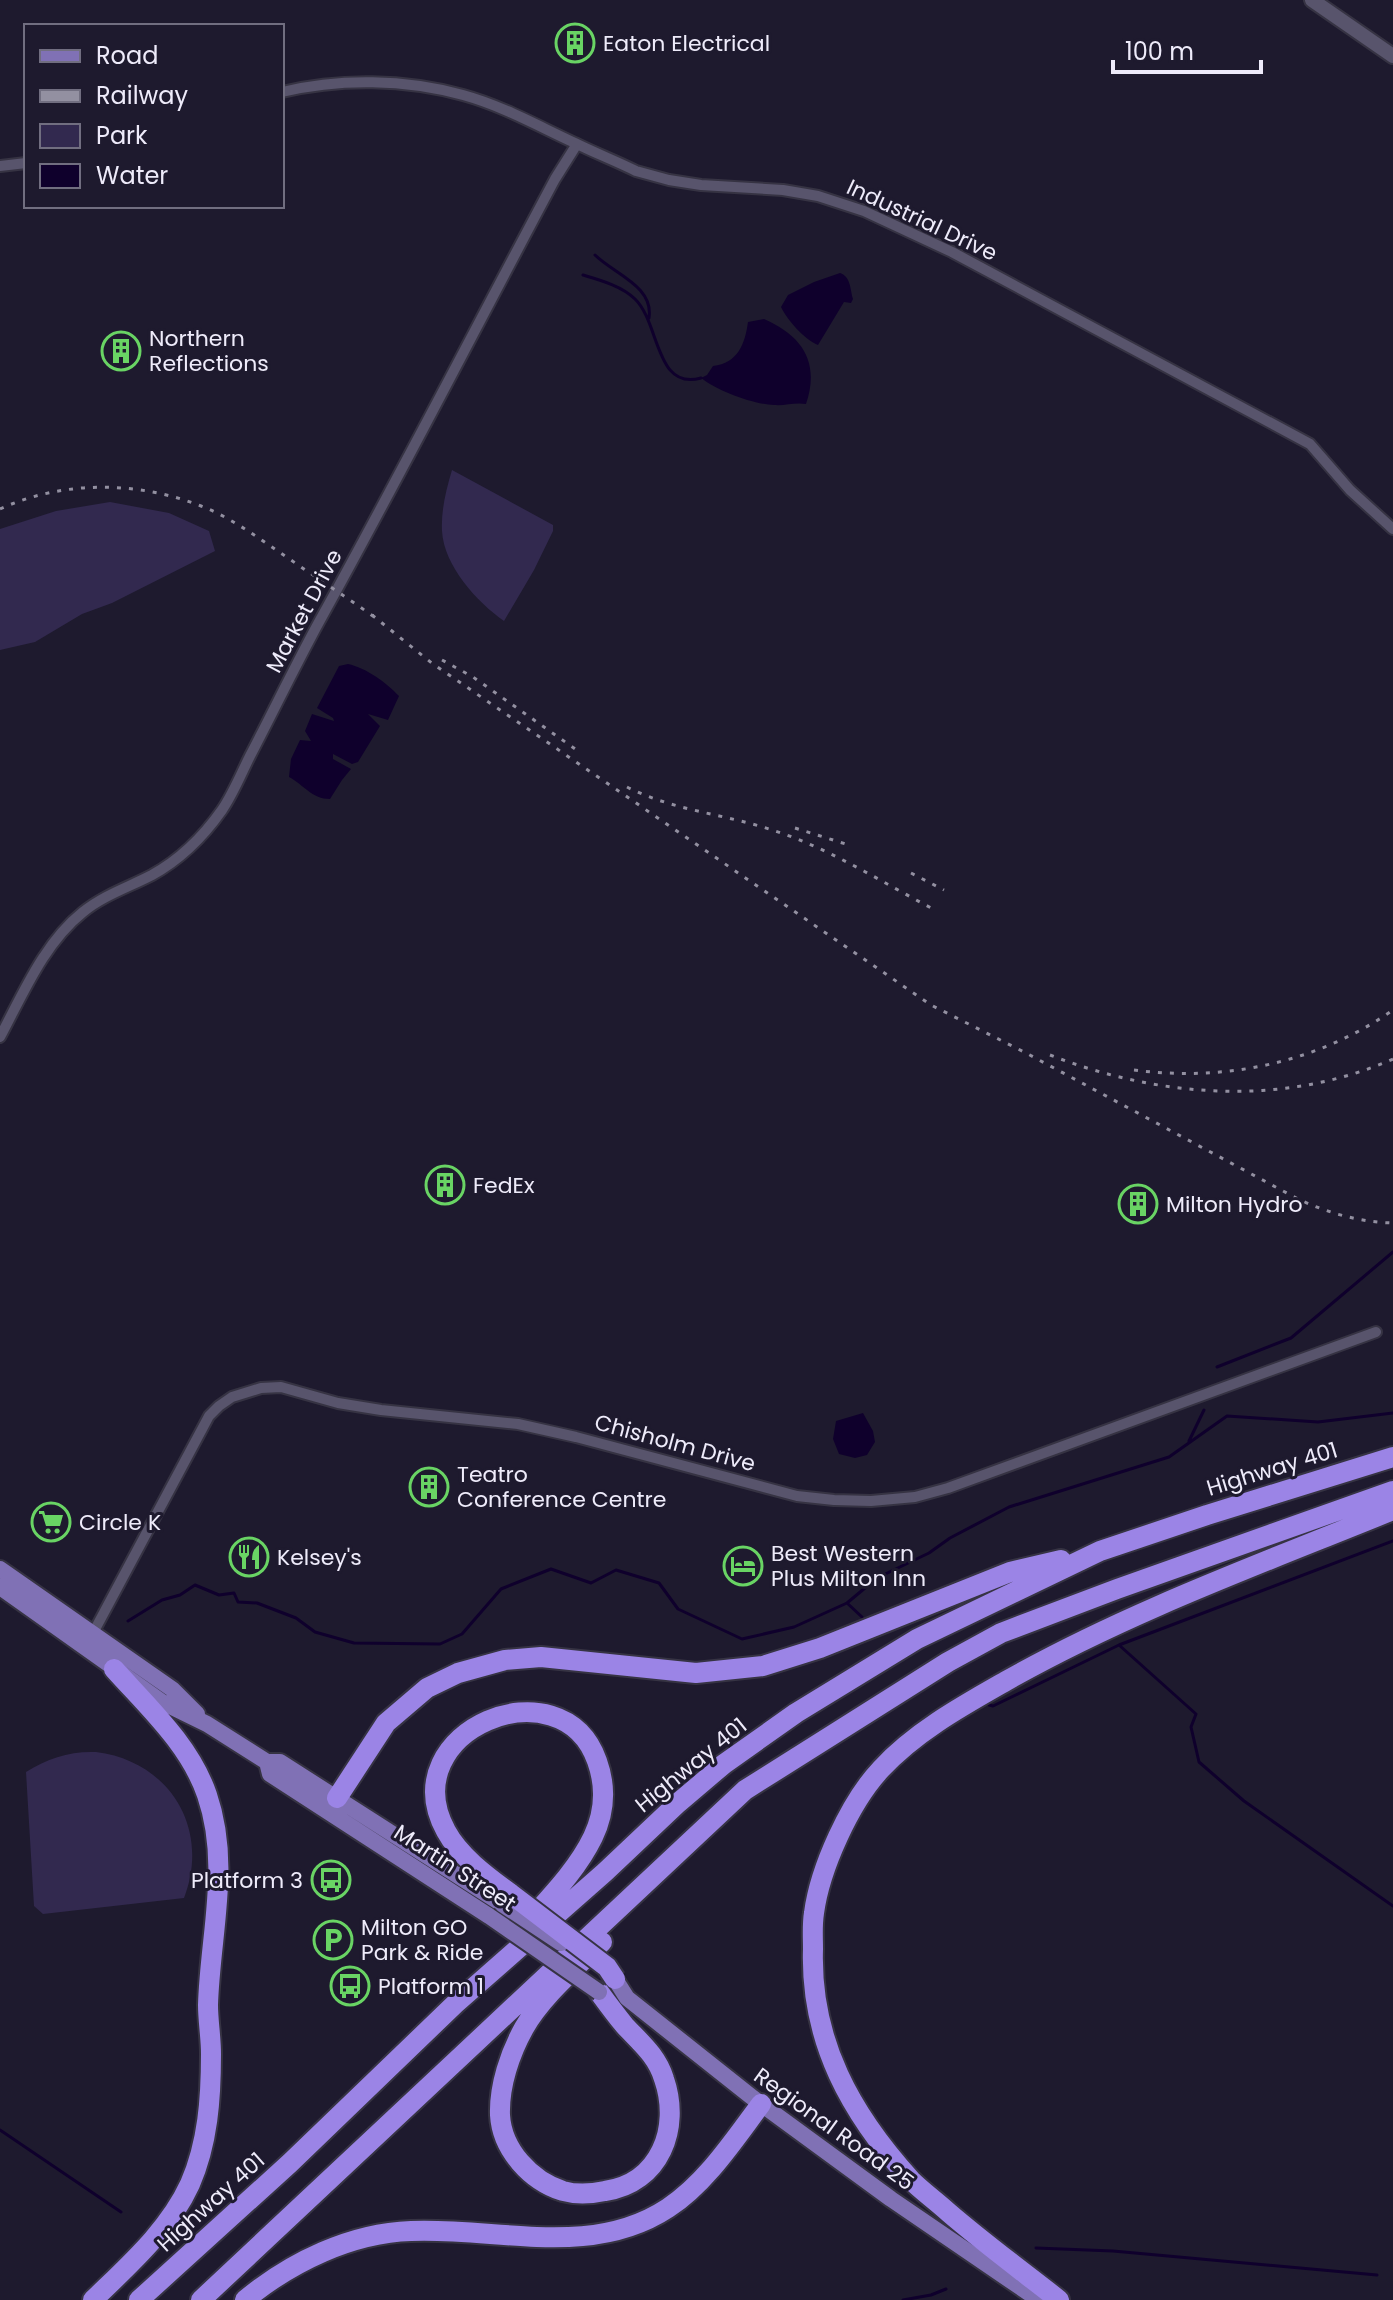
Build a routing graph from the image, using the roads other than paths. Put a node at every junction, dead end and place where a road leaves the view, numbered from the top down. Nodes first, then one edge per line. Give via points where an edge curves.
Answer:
1 (1312, 0) edge
2 (1393, 56) edge
3 (284, 92) edge
4 (577, 144) junction
5 (24, 163) edge
6 (0, 166) edge
7 (1393, 529) edge
8 (0, 1037) edge
9 (1376, 1332) dead end
10 (1393, 1457) edge
11 (1393, 1491) edge
12 (1393, 1510) edge
13 (1100, 1551) junction
14 (0, 1569) edge
15 (0, 1587) edge
16 (89, 1640) junction
17 (114, 1669) junction
18 (207, 1724) junction
19 (267, 1762) junction
20 (337, 1798) junction
21 (641, 1887) junction
22 (506, 1899) junction
23 (607, 1986) junction
24 (455, 2004) junction
25 (761, 2104) junction
26 (93, 2300) edge
27 (139, 2300) edge
28 (201, 2300) edge
29 (245, 2300) edge
30 (1039, 2300) edge
31 (1059, 2300) edge

1 - 2 street
3 - 4 street, Industrial Drive via 341,83 426,87 513,112
4 - 7 street, Industrial Drive via 669,180 818,196 891,222 1310,444
4 - 8 street, Market Drive via 223,808 176,861 107,896 71,923 28,984
5 - 6 street
9 - 16 street, Chisholm Drive via 948,1488 871,1501 791,1495 518,1424 381,1410 293,1389 261,1388 232,1397 209,1416
10 - 13 highway, Highway 401
11 - 21 highway via 1001,1633 745,1790
12 - 31 highway via 1138,1616 1052,1655 977,1698 915,1738 880,1771 849,1815 826,1864 814,1912 812,1977 826,2049 850,2100 913,2181
13 - 20 highway via 1010,1572 763,1666 696,1673 541,1657 458,1673 427,1688 386,1723
13 - 24 highway, Highway 401 via 917,1639 796,1713 678,1803
14 - 16 main road, Martin Street
15 - 16 main road, Martin Street
16 - 17 main road, Martin Street
16 - 18 main road, Martin Street via 172,1689
17 - 18 main road, Martin Street
17 - 26 highway via 192,1762 207,1794 220,1862 208,2008 207,2121 200,2157 170,2219
18 - 19 main road, Martin Street
19 - 20 main road, Martin Street via 280,1762
19 - 23 main road, Martin Street, bridge via 270,1774
20 - 22 main road, Martin Street
21 - 23 highway via 612,1932 524,2027 503,2087 500,2117 508,2143 524,2167 566,2192 588,2194 633,2183 661,2155 668,2135 670,2107 656,2058 622,2023
21 - 28 highway
22 - 23 highway, bridge via 607,1967
22 - 24 highway via 446,1832 434,1789 438,1768 460,1737 481,1724 504,1715 547,1712 568,1723 595,1755 603,1779 599,1821 557,1889
23 - 25 main road, Regional Road 25
24 - 27 highway, Highway 401
25 - 29 highway via 693,2188 638,2224 584,2237 452,2231 374,2235 301,2262
25 - 30 main road, Regional Road 25

